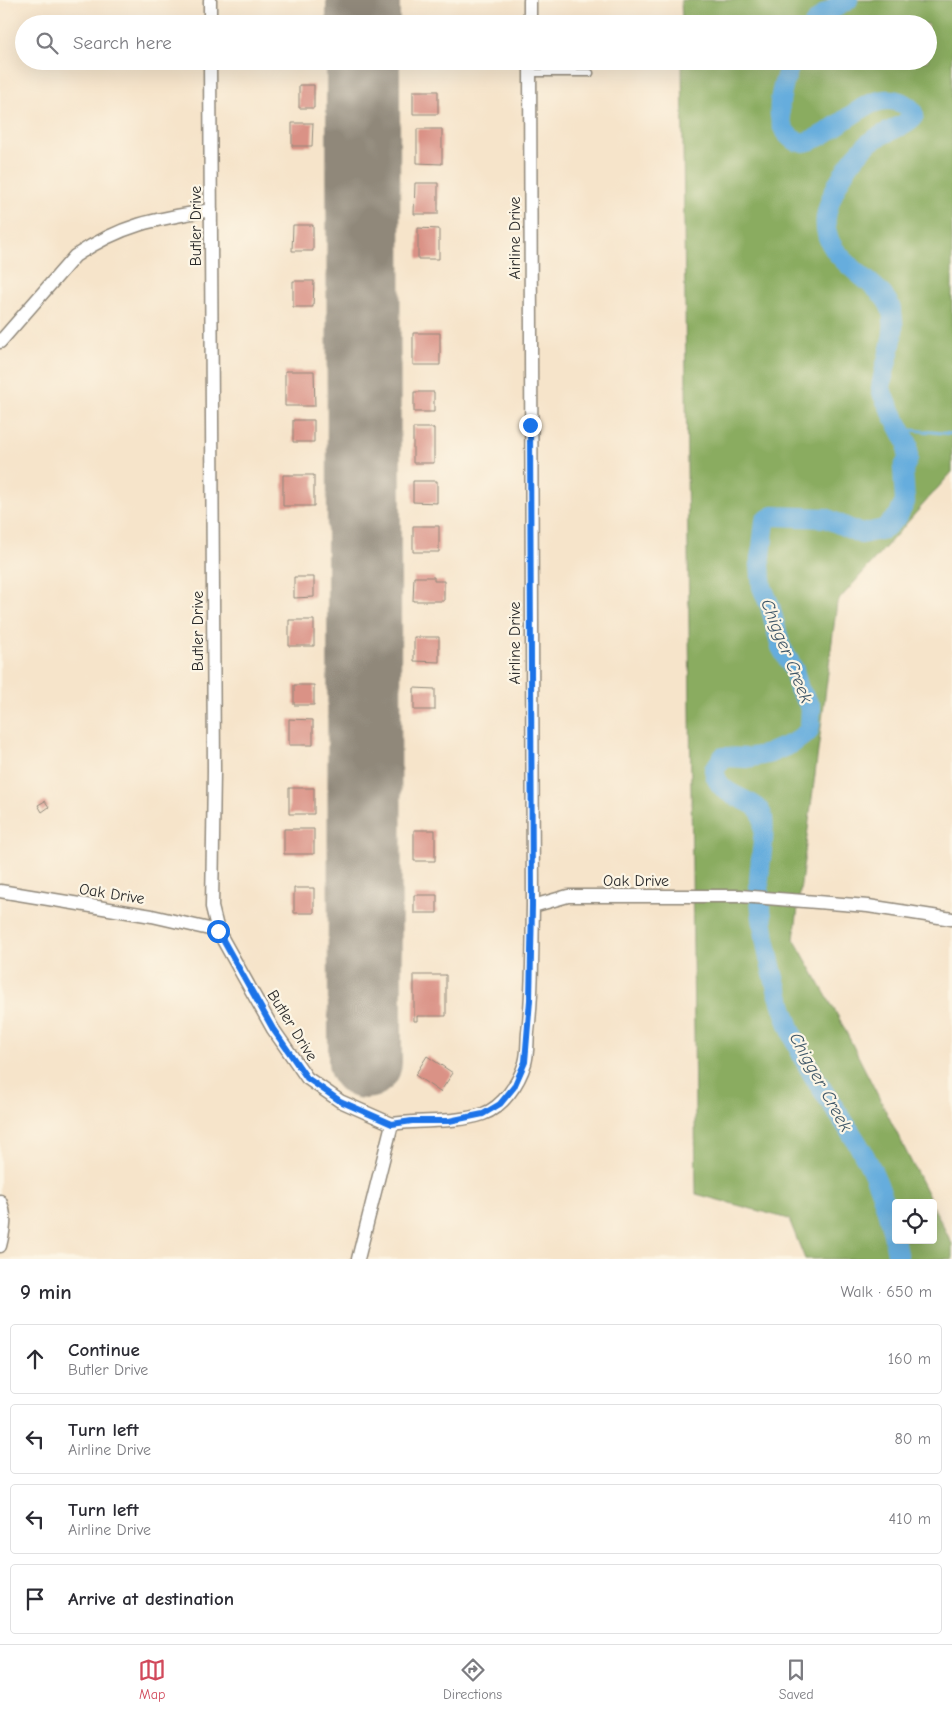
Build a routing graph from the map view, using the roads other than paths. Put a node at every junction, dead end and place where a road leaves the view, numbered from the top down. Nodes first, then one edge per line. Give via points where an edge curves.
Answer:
1 (210, 0) edge
2 (530, 0) edge
3 (210, 15) edge
4 (530, 15) edge
5 (210, 70) edge
6 (530, 70) edge
7 (560, 70) edge
8 (590, 73) dead end
9 (211, 210) junction
10 (0, 342) edge
11 (0, 891) edge
12 (532, 906) junction
13 (952, 919) edge
14 (218, 931) junction
15 (392, 1124) junction
16 (0, 1201) edge
17 (0, 1246) edge
18 (358, 1259) edge

1 - 3 street
2 - 4 street
5 - 9 street, Butler Drive
6 - 12 street, Airline Drive
7 - 8 lane
9 - 10 street via 122,229 90,246 75,256
9 - 14 street, Butler Drive via 212,907
11 - 14 street, Oak Drive via 152,916
12 - 13 street, Oak Drive via 568,896 740,896 868,906
12 - 15 street, Airline Drive via 530,1013 525,1062 514,1087 500,1104 483,1114 449,1121
14 - 15 street, Butler Drive via 273,1029 307,1078 340,1101
15 - 18 street
16 - 17 street via 5,1214

